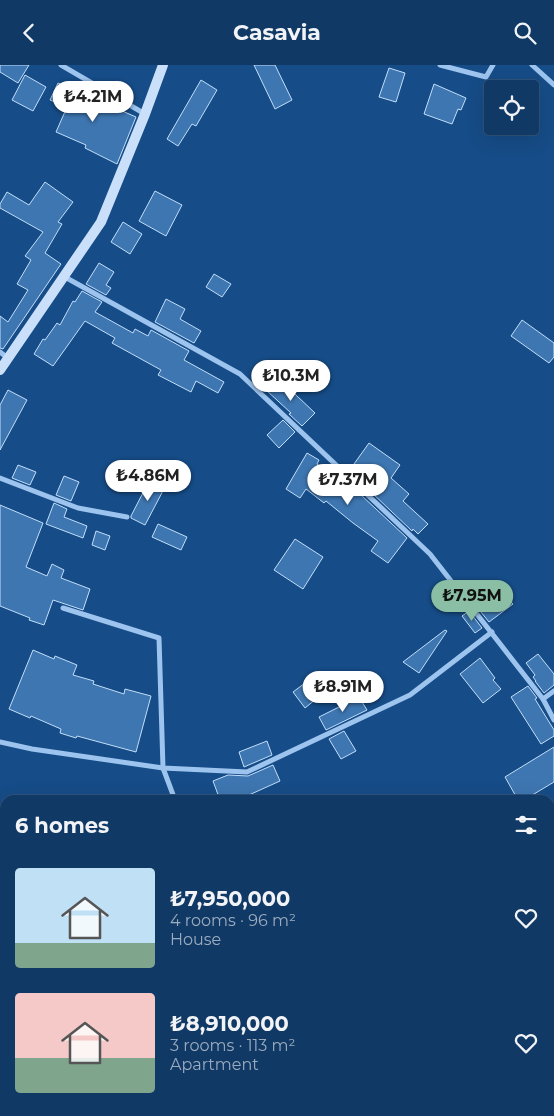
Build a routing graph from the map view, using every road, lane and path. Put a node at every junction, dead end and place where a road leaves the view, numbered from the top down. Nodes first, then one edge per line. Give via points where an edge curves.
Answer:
1 (61, 65) edge
2 (163, 65) edge
3 (440, 65) edge
4 (493, 65) edge
5 (532, 65) edge
6 (554, 85) edge
7 (145, 114) junction
8 (63, 276) junction
9 (0, 352) edge
10 (9, 358) junction
11 (0, 370) edge
12 (0, 479) edge
13 (127, 517) dead end
14 (63, 608) dead end
15 (492, 632) junction
16 (554, 691) edge
17 (543, 699) junction
18 (554, 719) edge
19 (0, 742) edge
20 (163, 768) junction
21 (173, 795) edge

1 - 7 street
2 - 7 street
3 - 4 street via 486,77
5 - 6 street
7 - 8 street via 101,222
8 - 10 street
8 - 15 street via 240,373 430,554
9 - 10 street
10 - 11 street
12 - 13 street via 78,509
14 - 20 street via 159,638
15 - 17 street
15 - 20 street via 410,695 247,772
16 - 17 street
17 - 18 street
19 - 20 street
20 - 21 street

